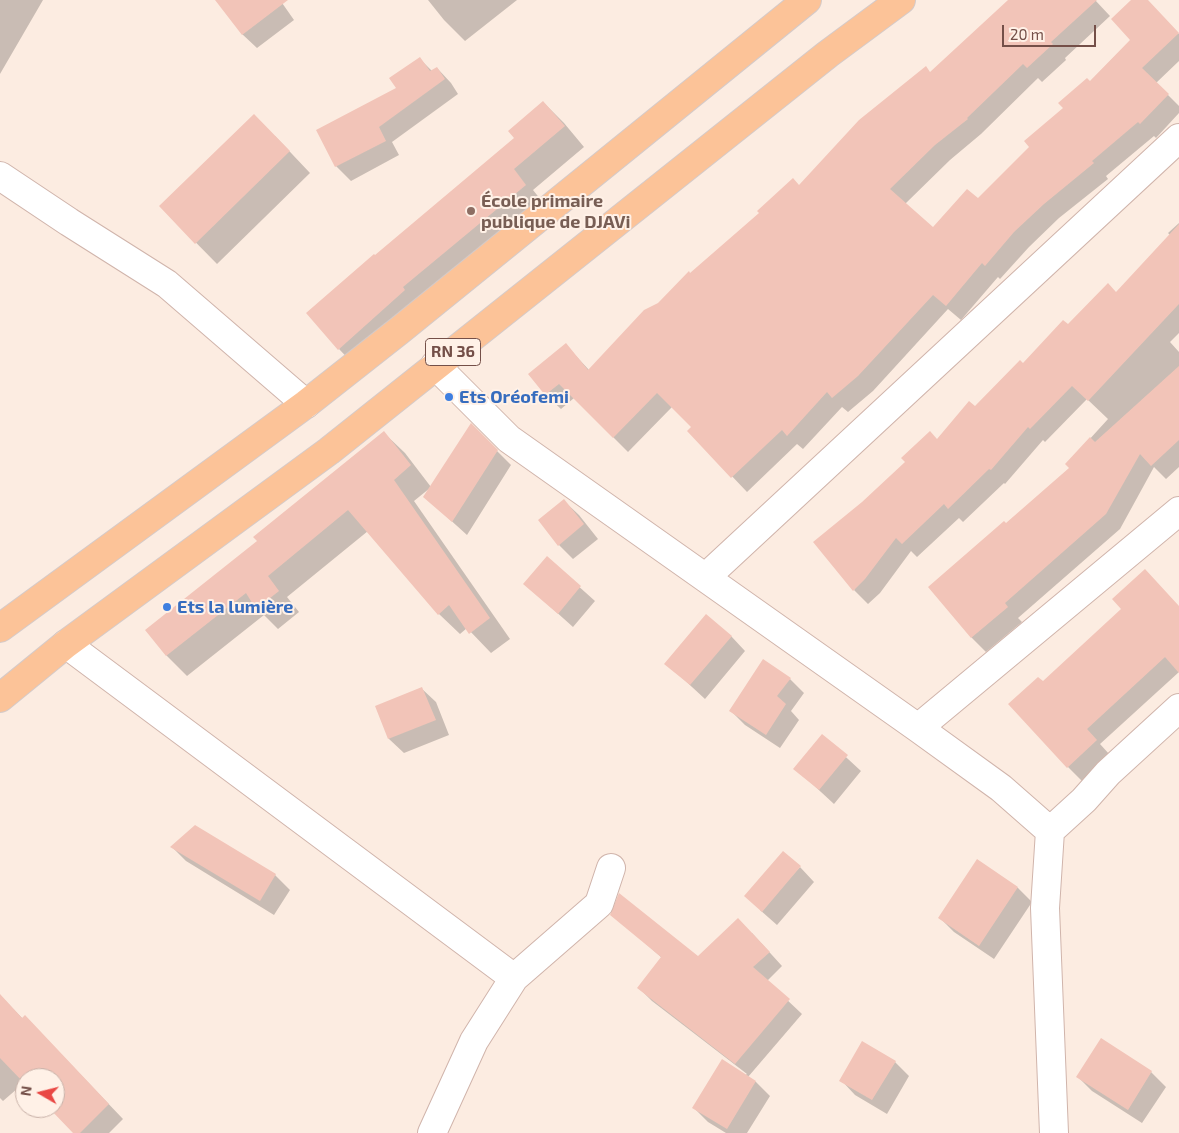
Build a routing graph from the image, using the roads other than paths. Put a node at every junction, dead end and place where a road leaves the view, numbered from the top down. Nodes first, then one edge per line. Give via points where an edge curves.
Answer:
1 (807, 0) edge
2 (902, 0) edge
3 (1179, 138) edge
4 (0, 176) edge
5 (436, 365) junction
6 (306, 404) junction
7 (1179, 511) edge
8 (706, 577) junction
9 (0, 628) edge
10 (66, 644) junction
11 (0, 698) edge
12 (1179, 708) edge
13 (918, 728) junction
14 (1050, 831) junction
15 (611, 868) dead end
16 (514, 978) junction
17 (432, 1133) edge
18 (1054, 1133) edge

1 - 6 main road, RN 36
2 - 5 main road, RN 36 via 828,54
3 - 8 street
4 - 6 street via 167,284
5 - 8 street via 510,439
5 - 10 main road, RN 36 via 329,452
6 - 9 main road, RN 36
7 - 13 street
8 - 13 street
10 - 11 main road, RN 36
10 - 16 street
12 - 14 street
13 - 14 street via 1000,788
14 - 18 street via 1045,908
15 - 16 street via 599,904
16 - 17 street via 474,1041

